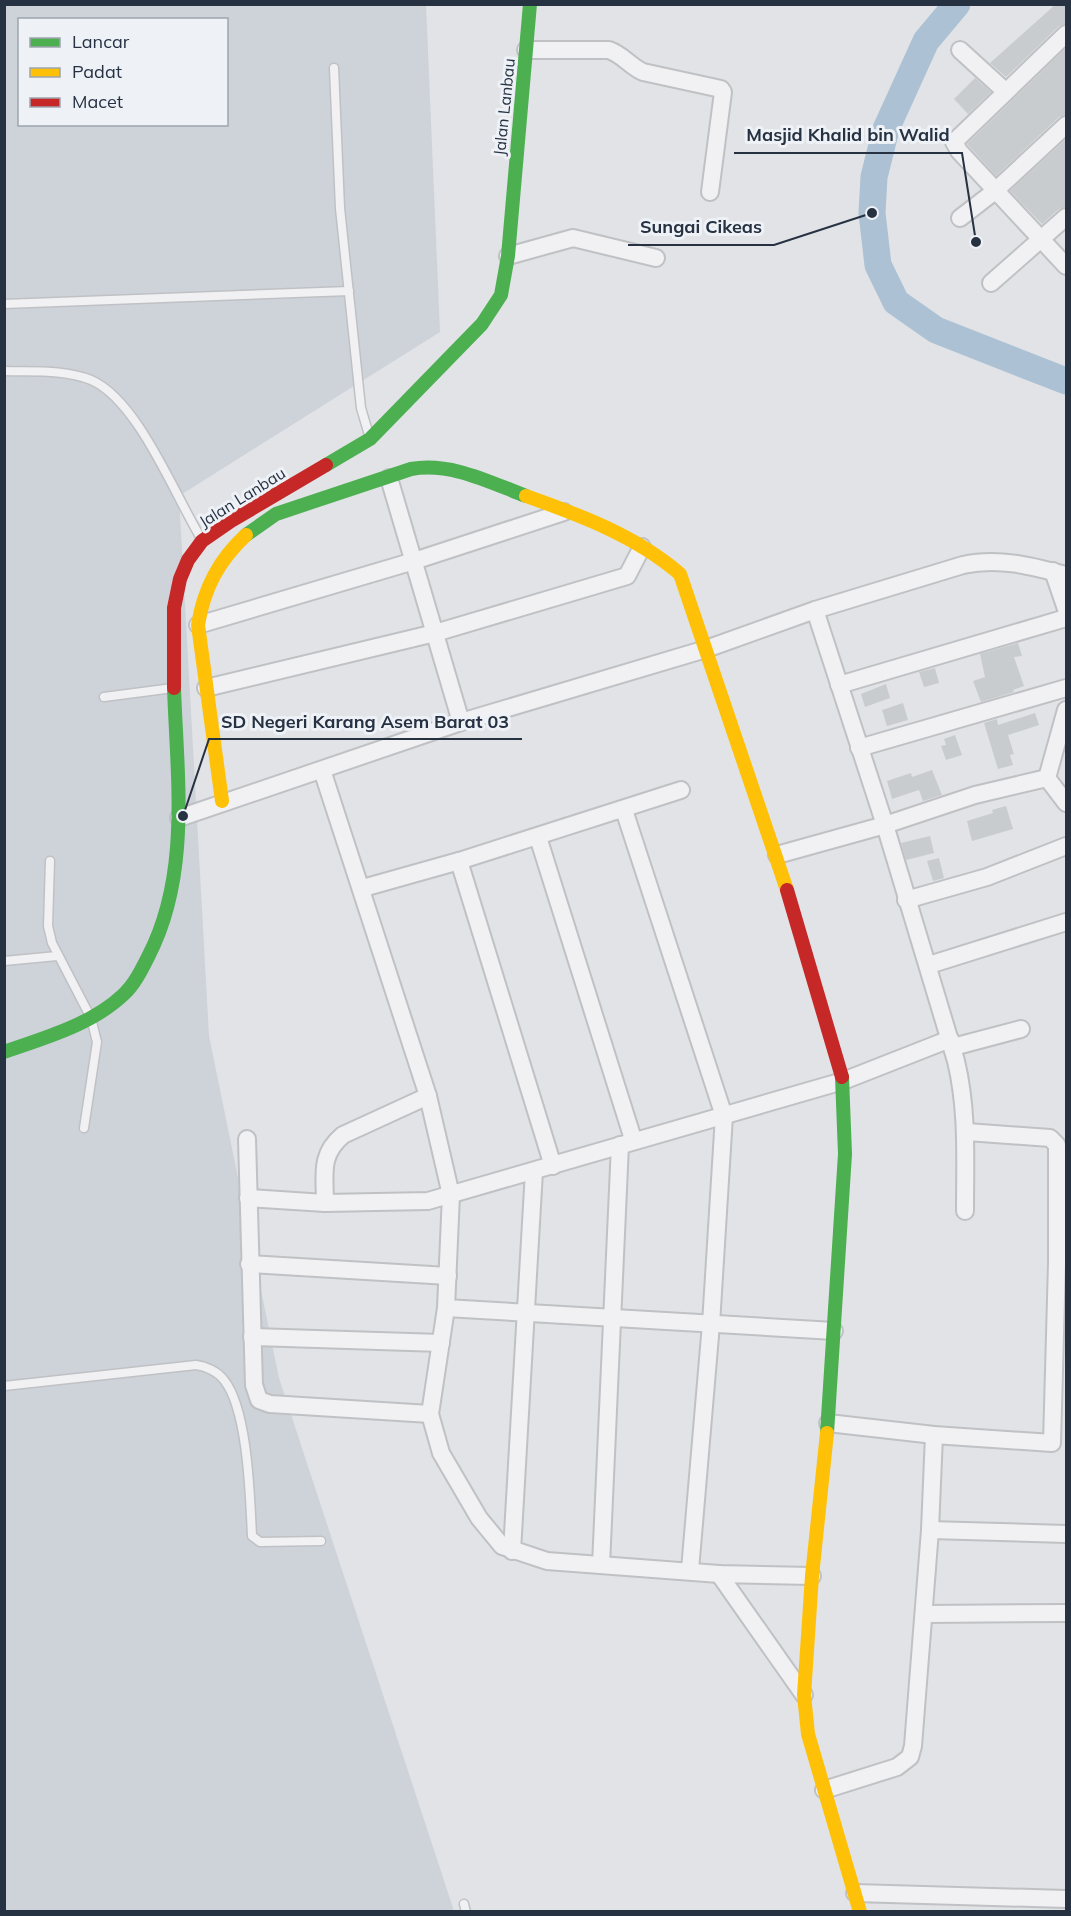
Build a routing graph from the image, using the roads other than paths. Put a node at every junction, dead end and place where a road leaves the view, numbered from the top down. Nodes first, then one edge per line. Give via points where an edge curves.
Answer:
1 (530, 4) edge
2 (1066, 34) edge
3 (526, 50) junction
4 (960, 50) dead end
5 (334, 68) dead end
6 (1005, 91) junction
7 (1066, 125) edge
8 (995, 191) junction
9 (710, 192) dead end
10 (1066, 217) edge
11 (960, 218) dead end
12 (1041, 239) junction
13 (508, 256) junction
14 (656, 258) dead end
15 (1066, 266) edge
16 (991, 283) dead end
17 (350, 291) junction
18 (4, 304) edge
19 (4, 371) edge
20 (370, 439) junction
21 (389, 478) junction
22 (564, 512) junction
23 (202, 541) junction
24 (642, 547) junction
25 (414, 561) junction
26 (1060, 573) edge
27 (1066, 609) edge
28 (815, 610) junction
29 (1066, 618) edge
30 (198, 625) junction
31 (435, 633) junction
32 (706, 650) junction
33 (839, 685) junction
34 (1066, 687) edge
35 (174, 688) junction
36 (206, 688) junction
37 (104, 697) dead end
38 (1066, 710) edge
39 (461, 722) junction
40 (859, 748) junction
41 (1060, 749) edge
42 (322, 770) junction
43 (1047, 778) junction
44 (681, 790) dead end
45 (222, 801) junction
46 (1066, 803) edge
47 (624, 810) junction
48 (180, 818) junction
49 (885, 825) junction
50 (538, 837) junction
51 (1066, 846) edge
52 (777, 855) junction
53 (50, 861) dead end
54 (459, 861) junction
55 (363, 888) junction
56 (906, 900) junction
57 (1066, 922) edge
58 (57, 956) junction
59 (4, 961) edge
60 (929, 964) junction
61 (91, 1018) junction
62 (1021, 1029) dead end
63 (951, 1043) junction
64 (4, 1052) edge
65 (843, 1081) junction
66 (428, 1096) junction
67 (724, 1116) junction
68 (84, 1128) dead end
69 (967, 1132) junction
70 (247, 1139) dead end
71 (626, 1142) junction
72 (552, 1166) junction
73 (534, 1171) junction
74 (451, 1195) junction
75 (248, 1198) junction
76 (325, 1203) junction
77 (965, 1211) dead end
78 (249, 1264) junction
79 (448, 1276) junction
80 (446, 1308) junction
81 (527, 1313) junction
82 (611, 1319) junction
83 (711, 1324) junction
84 (834, 1331) junction
85 (252, 1337) junction
86 (441, 1343) junction
87 (4, 1386) edge
88 (430, 1414) junction
89 (828, 1423) junction
90 (934, 1435) junction
91 (930, 1530) junction
92 (1066, 1534) edge
93 (321, 1541) dead end
94 (512, 1551) junction
95 (601, 1565) junction
96 (690, 1570) junction
97 (719, 1574) junction
98 (812, 1576) junction
99 (1066, 1613) edge
100 (924, 1614) junction
101 (804, 1695) junction
102 (824, 1790) junction
103 (855, 1893) junction
104 (975, 1894) junction
105 (1066, 1899) edge
106 (860, 1911) edge
107 (980, 1911) edge

1 - 3 street, Jalan Lanbau
2 - 6 street
3 - 9 street via 609,50 643,72 721,89
3 - 13 street, Jalan Lanbau
4 - 6 street
5 - 17 lane via 340,208
6 - 8 street via 954,142
7 - 8 street
8 - 11 street
8 - 12 street
10 - 12 street
12 - 15 street
12 - 16 street
13 - 14 street via 573,238
13 - 20 street, Jalan Lanbau via 501,295 482,324
17 - 18 lane
17 - 20 lane via 361,408
19 - 23 lane via 65,373 91,380 114,395 144,435
20 - 23 street, Jalan Lanbau
21 - 22 street via 420,468 445,467
21 - 25 street
21 - 30 street via 276,514 244,534 218,566
22 - 24 street
22 - 25 street
23 - 35 street, Jalan Lanbau via 180,579 174,608
24 - 31 street via 627,576
24 - 32 street via 670,562 680,574
25 - 30 street
25 - 31 street
26 - 27 street
26 - 28 street via 985,560
28 - 32 street
28 - 33 street
29 - 33 street
30 - 36 street
31 - 36 street
31 - 39 street
32 - 39 street
32 - 52 street
33 - 40 street
34 - 40 street
35 - 37 lane
35 - 48 street, Jalan Lanbau
36 - 45 street
38 - 41 street
39 - 42 street
40 - 49 street
41 - 43 street
42 - 45 street
42 - 55 street
43 - 46 street
43 - 49 street via 975,795
44 - 47 street
45 - 48 street
47 - 50 street
47 - 67 street
48 - 61 street, Jalan Lanbau via 167,911 145,967 123,995
49 - 52 street
49 - 56 street
50 - 54 street
50 - 71 street
51 - 56 street via 987,877
52 - 65 street
53 - 58 lane via 48,926
54 - 55 street
54 - 72 street
55 - 66 street
56 - 60 street
57 - 60 street
58 - 59 lane
58 - 61 lane
60 - 63 street
61 - 64 street, Jalan Lanbau
61 - 68 lane via 97,1042
62 - 63 street
63 - 65 street
63 - 69 street via 963,1091
65 - 67 street
65 - 84 street via 846,1144
66 - 74 street
66 - 76 street via 333,1143 324,1167
67 - 71 street
67 - 83 street
69 - 77 street
69 - 90 street via 1050,1138 1057,1145 1054,1438 1046,1444
70 - 75 street
71 - 72 street
71 - 82 street
72 - 73 street
73 - 74 street
73 - 81 street
74 - 76 street via 400,1203
74 - 79 street
75 - 76 street
75 - 78 street
78 - 79 street
78 - 85 street
79 - 80 street
80 - 81 street
80 - 86 street
81 - 82 street
81 - 94 street
82 - 83 street
82 - 95 street
83 - 84 street
83 - 96 street
84 - 89 street
85 - 86 street
85 - 88 street via 255,1394 263,1402
86 - 88 street
87 - 93 lane via 196,1365 211,1370 228,1386 242,1431 252,1536 260,1542
88 - 94 street via 441,1453 468,1499 489,1531
89 - 90 street
89 - 98 street
90 - 91 street
91 - 92 street
91 - 100 street
94 - 95 street via 547,1561
95 - 96 street
96 - 97 street
97 - 98 street
97 - 101 street
98 - 101 street
99 - 100 street
100 - 102 street via 910,1757 897,1767
101 - 102 street via 808,1734
102 - 103 street
103 - 104 street
103 - 106 street
104 - 105 street
104 - 107 street

